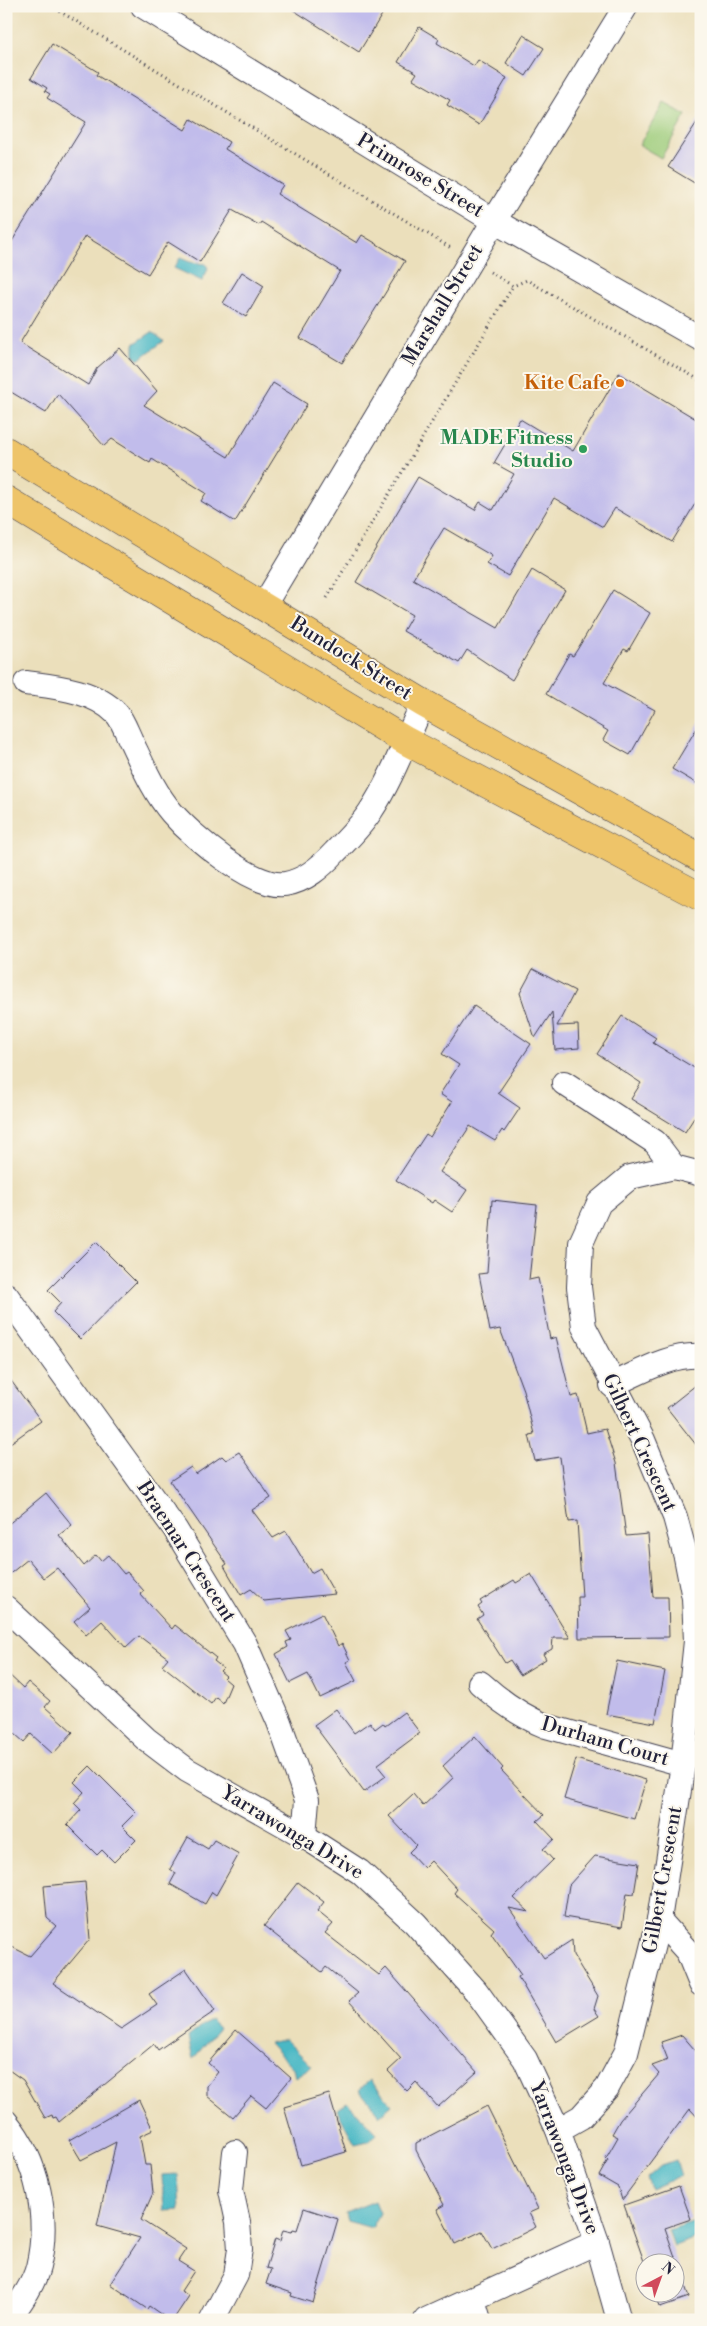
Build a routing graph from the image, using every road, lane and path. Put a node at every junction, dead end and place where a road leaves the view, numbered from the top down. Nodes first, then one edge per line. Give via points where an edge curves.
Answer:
1 (51, 6) edge
2 (143, 6) edge
3 (626, 6) edge
4 (494, 221) junction
5 (470, 260) junction
6 (513, 286) junction
7 (701, 339) edge
8 (701, 381) edge
9 (6, 452) edge
10 (6, 500) edge
11 (327, 598) dead end
12 (264, 606) junction
13 (26, 683) dead end
14 (423, 704) junction
15 (406, 741) junction
16 (701, 858) edge
17 (701, 897) edge
18 (564, 1083) dead end
19 (674, 1167) junction
20 (701, 1174) edge
21 (6, 1295) edge
22 (701, 1356) edge
23 (612, 1385) junction
24 (6, 1608) edge
25 (480, 1683) dead end
26 (683, 1764) junction
27 (304, 1836) junction
28 (659, 1920) junction
29 (701, 1984) edge
30 (6, 2122) edge
31 (558, 2130) junction
32 (236, 2152) dead end
33 (597, 2242) junction
34 (476, 2310) edge
35 (8, 2320) edge
36 (212, 2320) edge
37 (426, 2320) edge
38 (619, 2320) edge

1 - 5 path
2 - 4 street, Primrose Street
3 - 4 street, Marshall Street
4 - 5 street, Marshall Street
4 - 7 street, Primrose Street
5 - 6 path
5 - 12 street, Marshall Street
6 - 8 path via 527,280
6 - 11 path
9 - 12 main road, Bundock Street
10 - 15 main road, Bundock Street
12 - 14 main road, Bundock Street
13 - 15 street via 67,689 100,701 118,715 152,785 172,813 229,863 283,885 302,880 326,862 349,837 370,812
14 - 15 street
14 - 16 main road, Bundock Street
15 - 17 main road, Bundock Street
18 - 19 street via 655,1142
19 - 20 street, Gilbert Crescent
19 - 23 street, Gilbert Crescent via 630,1177 599,1203 581,1243 579,1287 584,1327
21 - 27 street, Braemar Crescent via 175,1529 245,1644 279,1722 306,1800
22 - 23 street via 668,1360
23 - 26 street, Gilbert Crescent via 660,1477 684,1549 694,1598 695,1651
24 - 27 street, Yarrawonga Drive via 146,1738 187,1770
25 - 26 street, Durham Court via 510,1707 546,1726
26 - 28 street, Gilbert Crescent
27 - 31 street, Yarrawonga Drive via 360,1872 415,1923 476,1991 525,2059
28 - 29 street via 688,1952
28 - 31 street, Gilbert Crescent via 626,2053 607,2088 581,2117
30 - 35 street via 17,2135 33,2170 42,2201 38,2268
31 - 33 street, Yarrawonga Drive
32 - 36 street via 231,2190 238,2222 238,2266
33 - 34 street
33 - 38 street, Yarrawonga Drive
34 - 37 street

